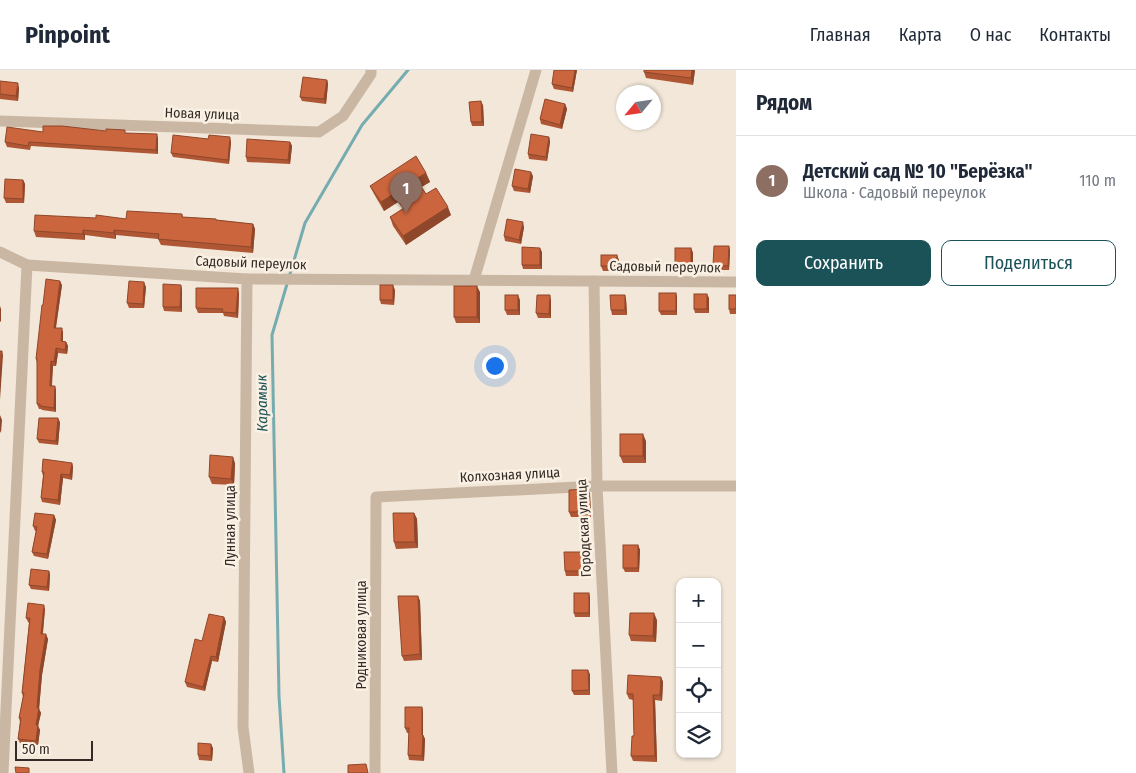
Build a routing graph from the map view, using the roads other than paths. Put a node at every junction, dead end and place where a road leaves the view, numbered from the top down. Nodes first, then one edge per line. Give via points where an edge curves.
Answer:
1 (372, 70) edge
2 (536, 70) edge
3 (0, 121) edge
4 (0, 252) edge
5 (27, 265) junction
6 (247, 280) junction
7 (474, 280) junction
8 (594, 281) junction
9 (736, 282) edge
10 (597, 486) junction
11 (736, 486) edge
12 (376, 497) joint
13 (3, 773) edge
14 (249, 773) edge
15 (375, 773) edge
16 (612, 773) edge

1 - 3 street, Новая улица via 343,116 319,132
2 - 7 street
4 - 5 street
5 - 6 street, Садовый переулок
5 - 13 street
6 - 7 street, Садовый переулок
6 - 14 street, Лунная улица via 244,727
7 - 8 street, Садовый переулок
8 - 9 street, Садовый переулок
8 - 10 street, Городская улица
10 - 11 street, Колхозная улица
10 - 12 street, Колхозная улица
10 - 16 street, Городская улица
12 - 15 street, Родниковая улица

